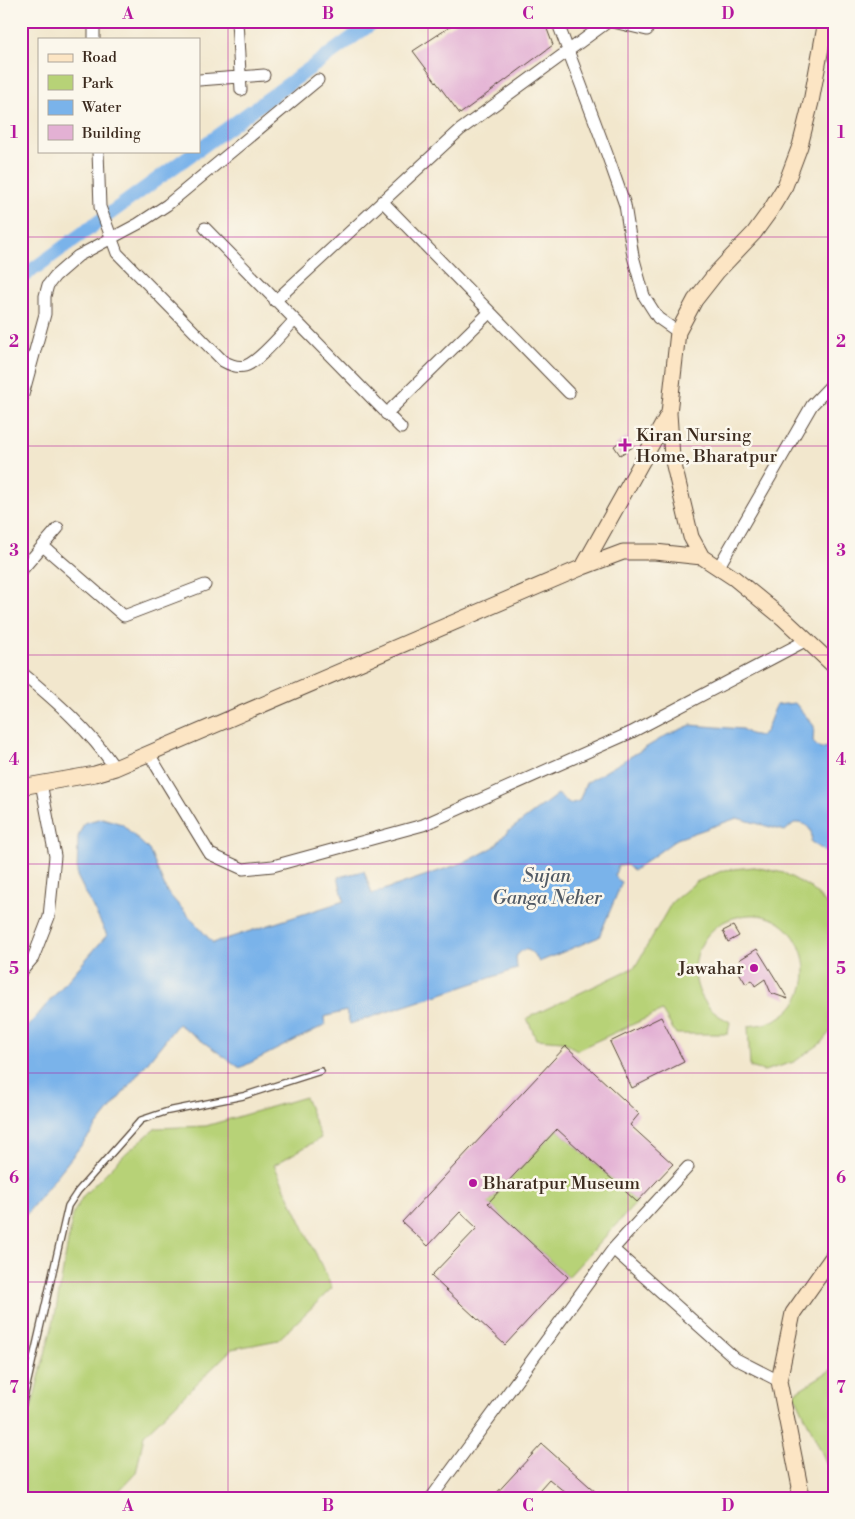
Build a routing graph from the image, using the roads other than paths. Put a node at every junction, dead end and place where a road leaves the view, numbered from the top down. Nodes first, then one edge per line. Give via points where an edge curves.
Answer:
1 (94, 21) edge
2 (237, 21) edge
3 (557, 21) edge
4 (826, 21) edge
5 (647, 30) dead end
6 (94, 38) edge
7 (568, 50) junction
8 (264, 75) dead end
9 (200, 80) edge
10 (318, 80) dead end
11 (240, 84) junction
12 (98, 152) edge
13 (382, 201) junction
14 (205, 228) dead end
15 (112, 239) junction
16 (275, 301) junction
17 (490, 312) junction
18 (294, 321) junction
19 (678, 332) junction
20 (834, 382) edge
21 (569, 393) dead end
22 (21, 402) edge
23 (669, 413) junction
24 (386, 414) junction
25 (400, 428) dead end
26 (58, 528) dead end
27 (43, 546) junction
28 (702, 557) junction
29 (583, 567) junction
30 (718, 568) junction
31 (21, 571) edge
32 (205, 584) dead end
33 (806, 640) junction
34 (834, 666) edge
35 (21, 672) edge
36 (149, 754) junction
37 (116, 768) junction
38 (41, 783) junction
39 (21, 787) edge
40 (21, 972) edge
41 (321, 1071) dead end
42 (688, 1167) dead end
43 (613, 1250) junction
44 (834, 1255) edge
45 (779, 1381) junction
46 (21, 1411) edge
47 (801, 1494) edge
48 (431, 1498) edge

1 - 6 street
2 - 11 street
3 - 7 street
4 - 19 main road via 811,102 800,146 785,186 754,233 695,300
5 - 7 street via 609,22
7 - 13 street via 460,130
7 - 19 street via 624,205 644,296 658,318
8 - 11 street
9 - 11 street
10 - 15 street via 167,205
12 - 15 street via 100,207
13 - 16 street
13 - 17 street
14 - 16 street
15 - 18 street via 116,253 223,361 233,366 244,367 253,363
15 - 22 street via 64,266 48,285 45,314
16 - 18 street
17 - 21 street
17 - 24 street
18 - 24 street
19 - 23 main road
20 - 30 street via 812,405
23 - 28 main road via 672,457 691,537
23 - 29 main road
24 - 25 street
26 - 27 street
27 - 31 street
27 - 32 street via 124,616
28 - 29 main road via 623,552
28 - 30 main road
29 - 36 main road
30 - 33 main road
33 - 34 main road
33 - 36 street via 632,732 422,825 273,866 243,869 210,854
35 - 37 street via 102,748
36 - 37 main road
37 - 38 main road
38 - 39 main road
38 - 40 street via 55,856 49,917 33,958
41 - 46 lane via 243,1096 168,1111 141,1120 121,1141 68,1206
42 - 43 street
43 - 45 street via 736,1359
43 - 48 street
44 - 45 main road via 793,1313
45 - 47 main road

